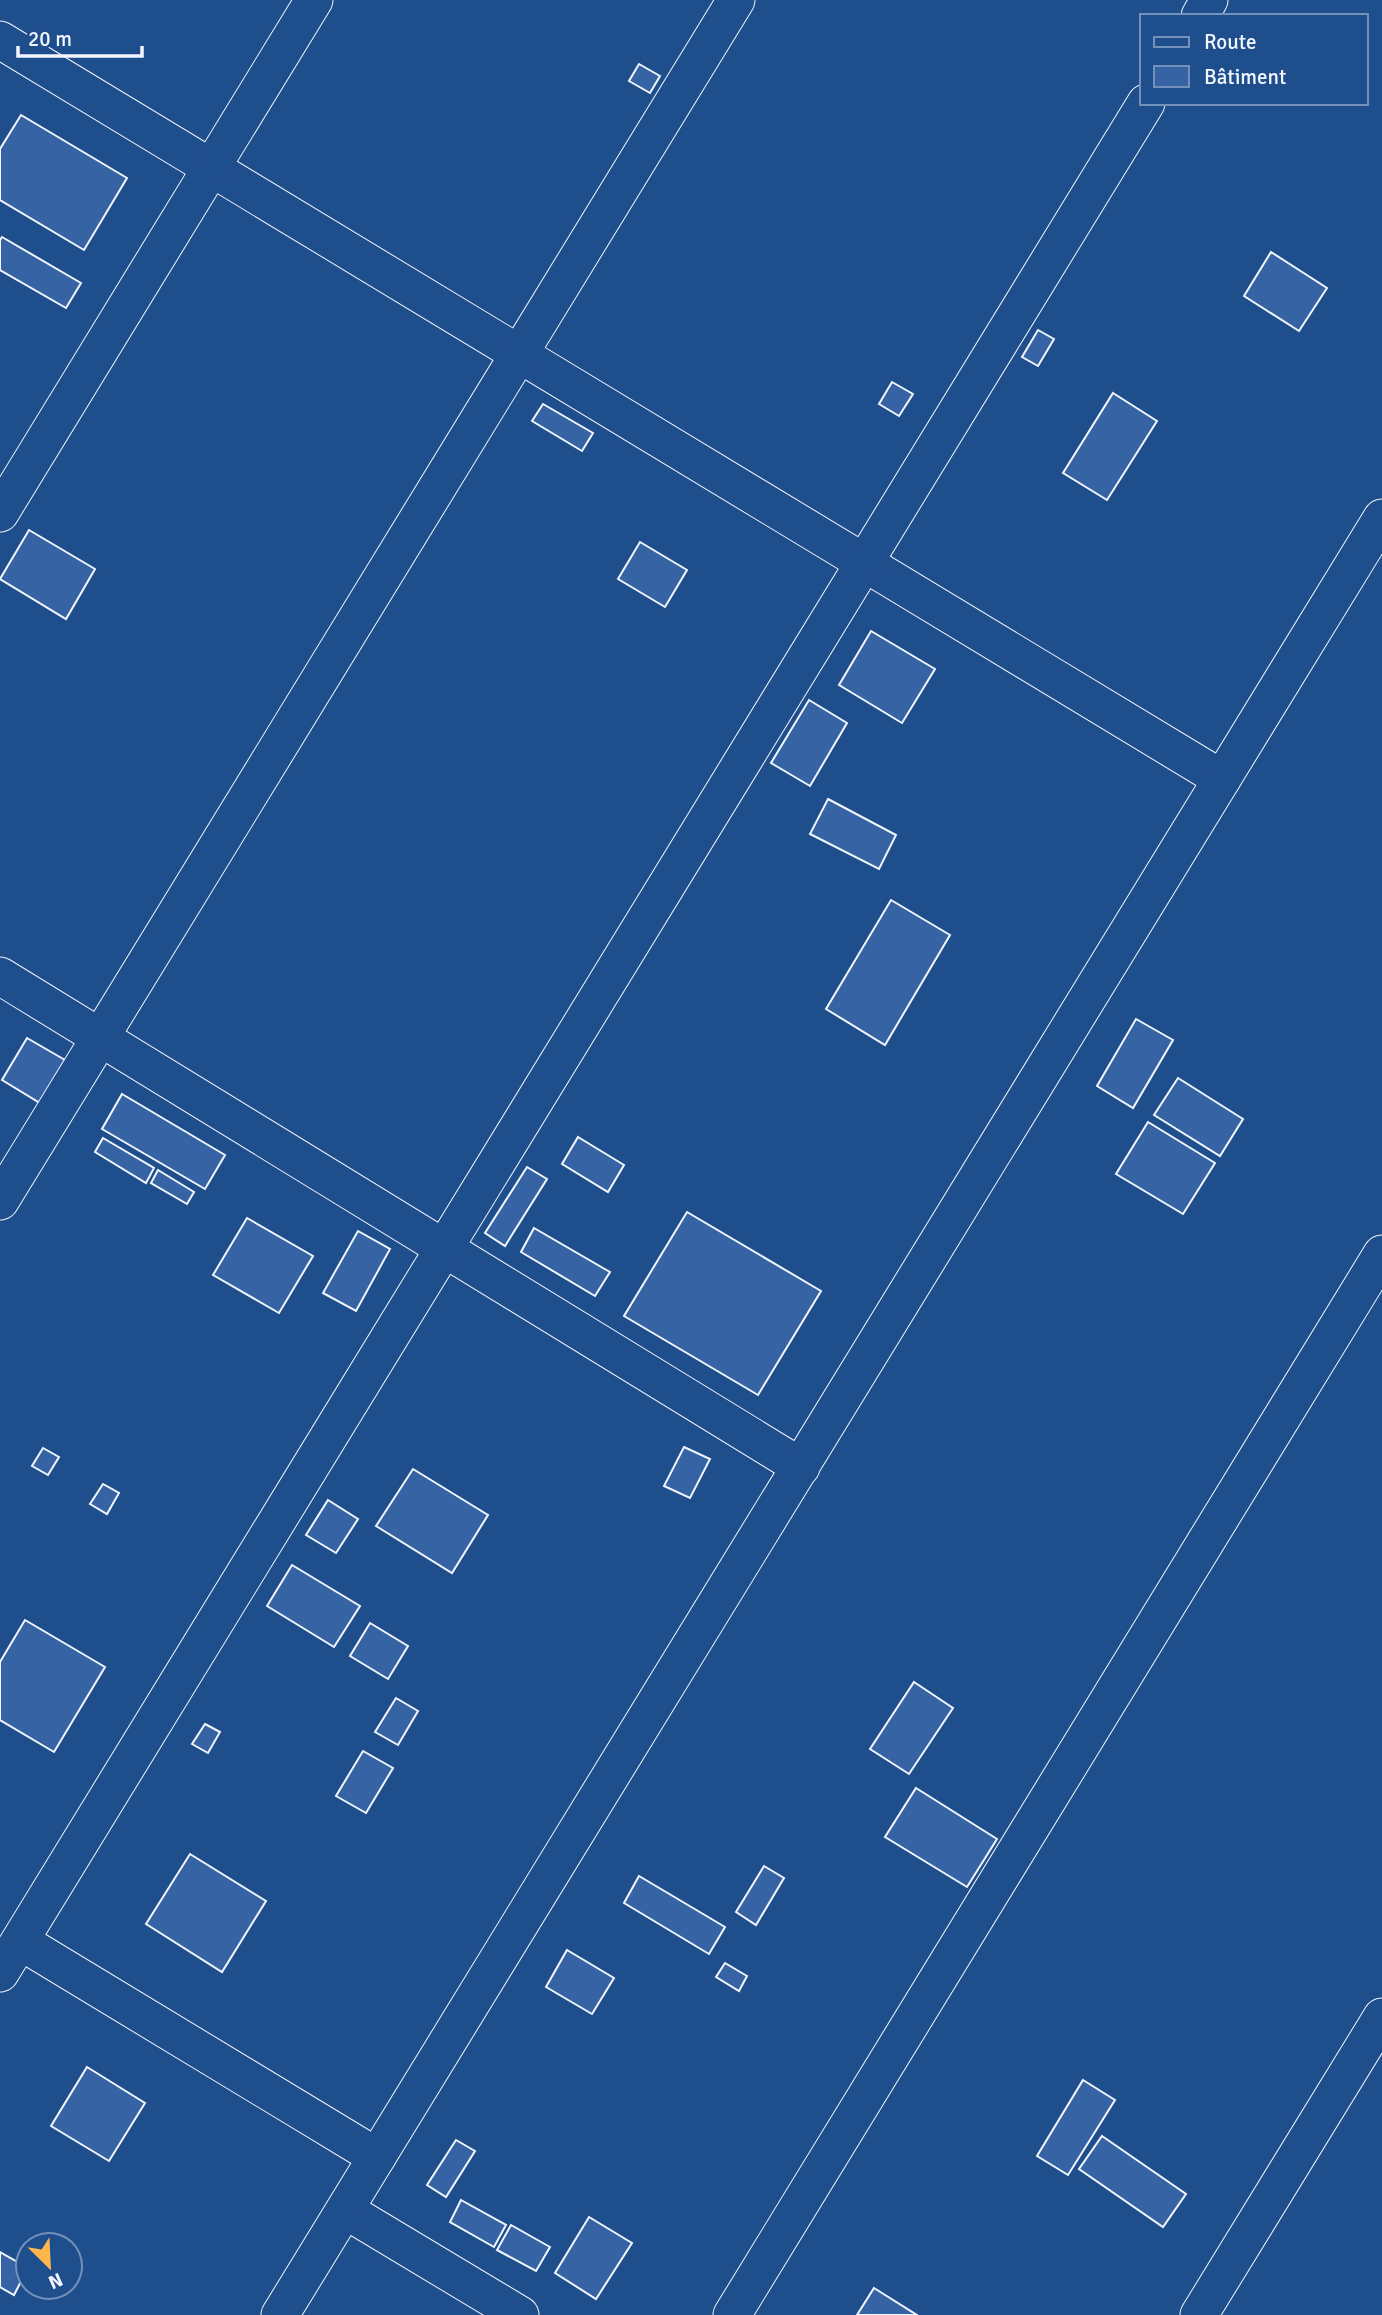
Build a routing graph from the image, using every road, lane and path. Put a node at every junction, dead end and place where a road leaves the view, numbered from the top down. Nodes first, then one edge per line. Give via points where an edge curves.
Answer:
1 (314, 0) edge
2 (736, 0) edge
3 (0, 40) edge
4 (1145, 105) edge
5 (211, 168) junction
6 (519, 354) junction
7 (0, 513) edge
8 (1382, 518) edge
9 (864, 563) junction
10 (1222, 779) junction
11 (0, 976) edge
12 (100, 1037) junction
13 (0, 1201) edge
14 (444, 1249) junction
15 (1382, 1254) edge
16 (801, 1467) junction
17 (19, 1941) junction
18 (0, 1973) edge
19 (1382, 2017) edge
20 (377, 2157) junction
21 (345, 2210) junction
22 (280, 2315) edge
23 (520, 2315) edge
24 (732, 2315) edge
25 (1199, 2315) edge

1 - 5 street
2 - 6 street
3 - 5 street
4 - 9 street
5 - 6 street
5 - 7 street
6 - 9 street
6 - 12 street
8 - 10 street
9 - 10 street
9 - 14 street
10 - 16 street
11 - 12 street
12 - 13 street
12 - 14 street
14 - 16 street
14 - 17 street
15 - 24 street
16 - 20 street
17 - 18 street
17 - 20 street
19 - 25 street
20 - 21 street
21 - 22 street
21 - 23 street

